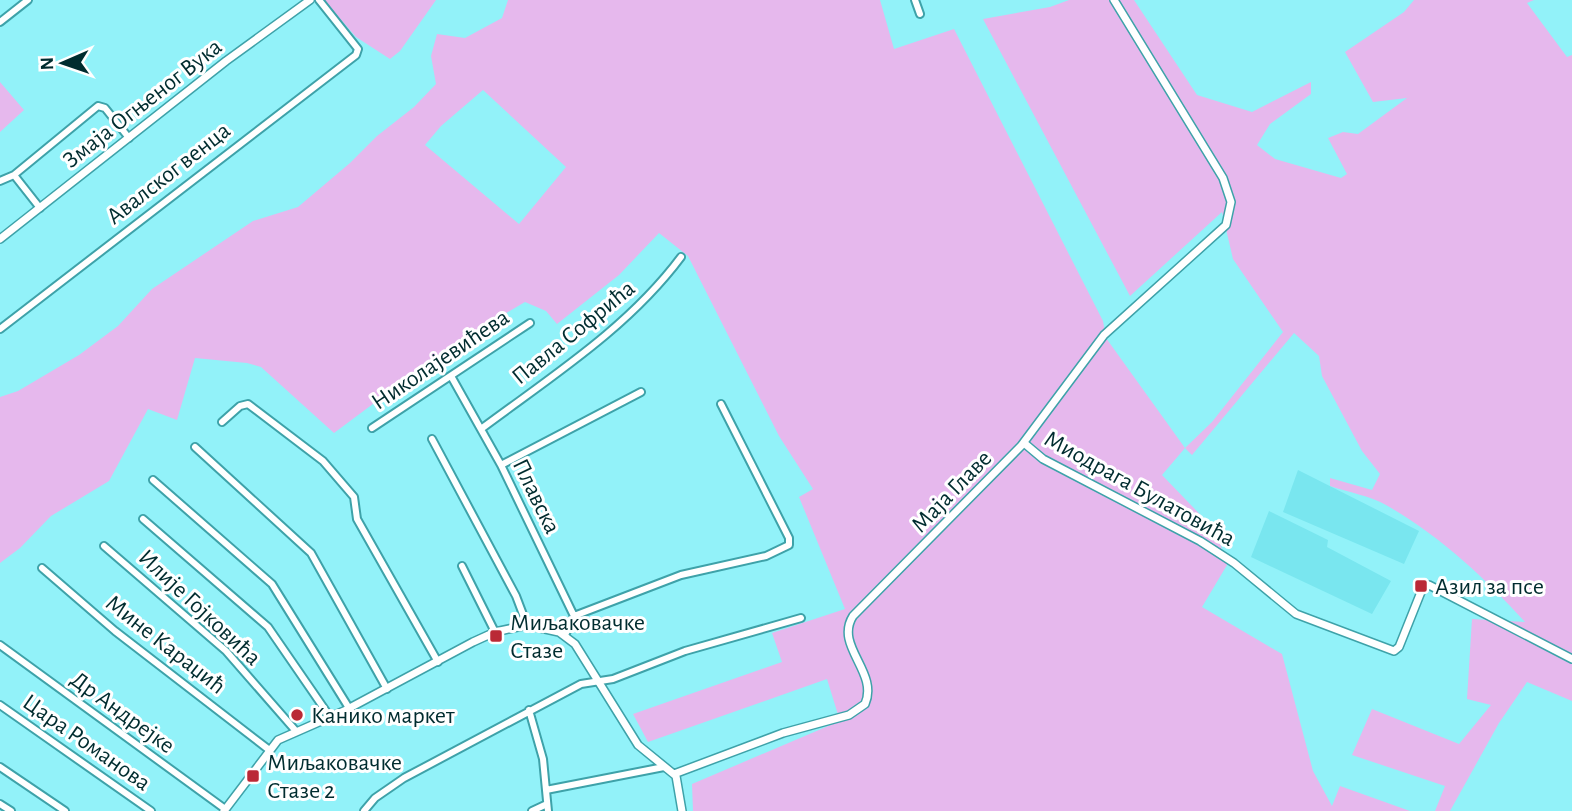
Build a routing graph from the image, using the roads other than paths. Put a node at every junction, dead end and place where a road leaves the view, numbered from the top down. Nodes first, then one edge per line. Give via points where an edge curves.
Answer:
1 (28, 0) edge
2 (310, 0) edge
3 (319, 0) edge
4 (915, 0) edge
5 (1114, 0) edge
6 (920, 14) dead end
7 (0, 22) edge
8 (129, 138) junction
9 (14, 175) junction
10 (0, 181) edge
11 (40, 208) junction
12 (0, 239) edge
13 (681, 257) dead end
14 (530, 323) dead end
15 (0, 329) edge
16 (451, 376) junction
17 (641, 392) dead end
18 (721, 404) dead end
19 (222, 422) dead end
20 (372, 428) dead end
21 (481, 429) junction
22 (432, 439) dead end
23 (1024, 443) junction
24 (195, 447) dead end
25 (501, 465) junction
26 (153, 480) dead end
27 (144, 519) dead end
28 (104, 546) dead end
29 (462, 566) dead end
30 (43, 568) dead end
31 (574, 616) junction
32 (801, 618) dead end
33 (527, 625) junction
34 (495, 632) junction
35 (565, 635) junction
36 (0, 645) edge
37 (1572, 659) edge
38 (438, 662) junction
39 (600, 680) junction
40 (387, 689) junction
41 (0, 705) edge
42 (349, 708) junction
43 (528, 710) junction
44 (330, 717) junction
45 (295, 730) junction
46 (268, 748) junction
47 (664, 767) junction
48 (0, 768) edge
49 (674, 774) junction
50 (546, 790) junction
51 (0, 804) edge
52 (548, 807) edge
53 (224, 810) edge
54 (11, 811) edge
55 (65, 811) edge
56 (151, 811) edge
57 (364, 811) edge
58 (532, 811) edge
59 (682, 811) edge

1 - 7 street
2 - 8 street, Змаја Огњеног Вука
3 - 15 street, Авалског венца via 358,49 356,55
4 - 6 street
5 - 23 street, Маја Главе via 1210,156 1230,195 1231,212 1226,225 1104,335
8 - 9 street via 105,108 98,106
8 - 11 street, Змаја Огњеног Вука
9 - 10 street
9 - 11 street
11 - 12 street, Змаја Огњеног Вука
13 - 21 street, Павла Софрића via 621,323
14 - 16 street, Николајевићева
16 - 20 street, Николајевићева
16 - 21 street, Плавска
17 - 25 street
18 - 31 street via 789,545 766,556 681,575
19 - 38 street via 248,404 323,461 354,497 357,519
21 - 25 street, Плавска
22 - 33 street
23 - 37 street, Миодрага Булатовића via 1043,459 1200,541 1296,614 1342,634 1394,652 1423,587 1429,585
23 - 49 street, Маја Главе via 850,619 848,638 869,688 862,708
24 - 40 street via 311,553
25 - 31 street, Плавска
26 - 42 street via 272,584
27 - 44 street via 268,627
28 - 45 street, Илије Гојковића via 226,651
29 - 34 street
30 - 46 street, Мине Караџић via 115,631
31 - 35 street
32 - 39 street via 685,651 613,680
33 - 34 street
33 - 35 street
34 - 38 street
35 - 39 street
36 - 53 street, Др Андрејке
38 - 40 street
39 - 43 street via 581,684
39 - 47 street via 628,731 647,755
40 - 42 street
41 - 56 street, Цара Романова
42 - 44 street
43 - 50 street via 543,759
43 - 57 street via 404,778
44 - 45 street
45 - 46 street
46 - 53 street
47 - 49 street
47 - 50 street
48 - 55 street
49 - 59 street via 681,788
50 - 52 street
51 - 54 street
52 - 58 street

